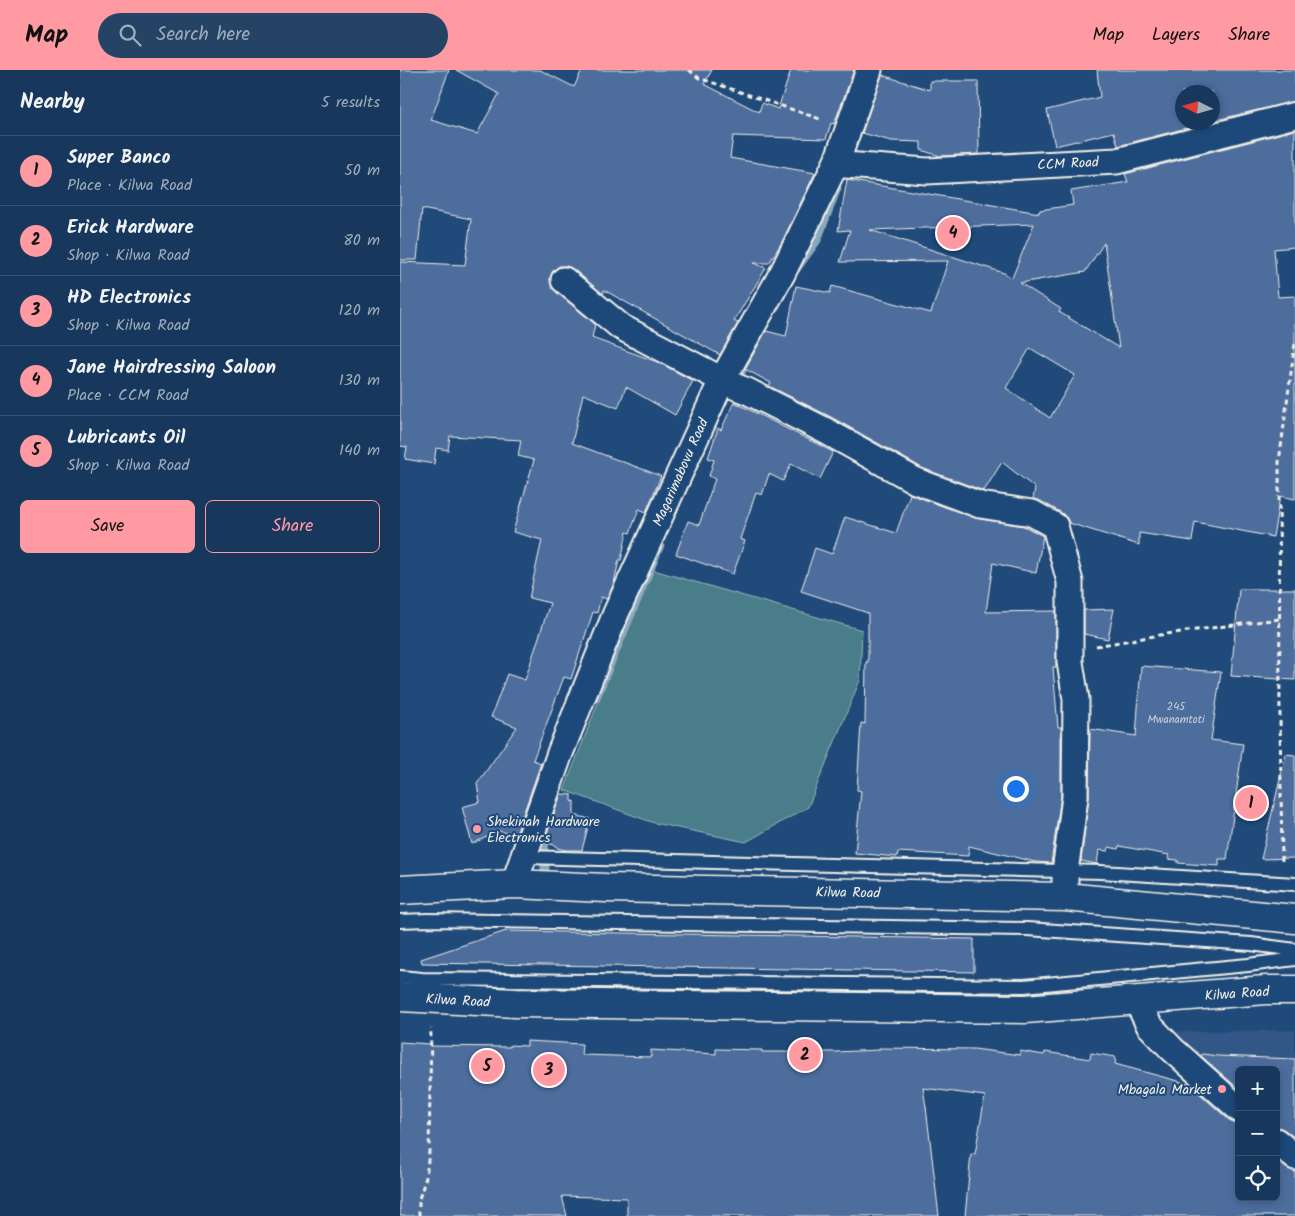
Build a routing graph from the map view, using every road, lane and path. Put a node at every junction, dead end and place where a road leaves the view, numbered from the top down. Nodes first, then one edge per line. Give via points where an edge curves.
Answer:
1 (688, 70) edge
2 (869, 70) edge
3 (1295, 115) edge
4 (849, 129) junction
5 (837, 161) junction
6 (564, 280) dead end
7 (1295, 343) edge
8 (722, 380) junction
9 (1279, 619) junction
10 (1071, 650) junction
11 (524, 857) junction
12 (514, 884) junction
13 (1065, 884) junction
14 (1289, 884) edge
15 (400, 890) edge
16 (1295, 919) edge
17 (400, 921) edge
18 (1295, 950) edge
19 (1295, 959) edge
20 (400, 977) edge
21 (1295, 990) edge
22 (400, 997) edge
23 (1137, 1001) junction
24 (431, 1026) dead end
25 (1235, 1105) edge
26 (1280, 1144) edge
27 (1295, 1157) edge
28 (419, 1216) edge

1 - 4 path via 699,78
2 - 4 street, Magarimabovu Road
3 - 5 street, CCM Road via 1117,161 927,171 845,165
4 - 5 street, Magarimabovu Road
5 - 8 street, Magarimabovu Road via 783,272
6 - 8 street via 621,327
7 - 9 path via 1280,462
8 - 10 street via 824,430 916,481 980,505 1032,513 1055,526 1070,582
8 - 11 street, Magarimabovu Road via 616,613 560,753
9 - 10 path
9 - 14 path
10 - 13 street via 1076,699 1075,797
11 - 12 street, Magarimabovu Road
11 - 13 lane
12 - 13 highway, Kilwa Road via 606,888
12 - 15 highway, Kilwa Road
13 - 14 lane via 1101,872
13 - 16 highway, Kilwa Road
17 - 18 lane via 1027,930 1252,944
19 - 20 lane via 1024,986
21 - 23 highway, Kilwa Road
22 - 23 highway, Kilwa Road via 516,1003 1025,1009
23 - 25 street via 1149,1025
24 - 28 path via 429,1152 419,1199
26 - 27 street

